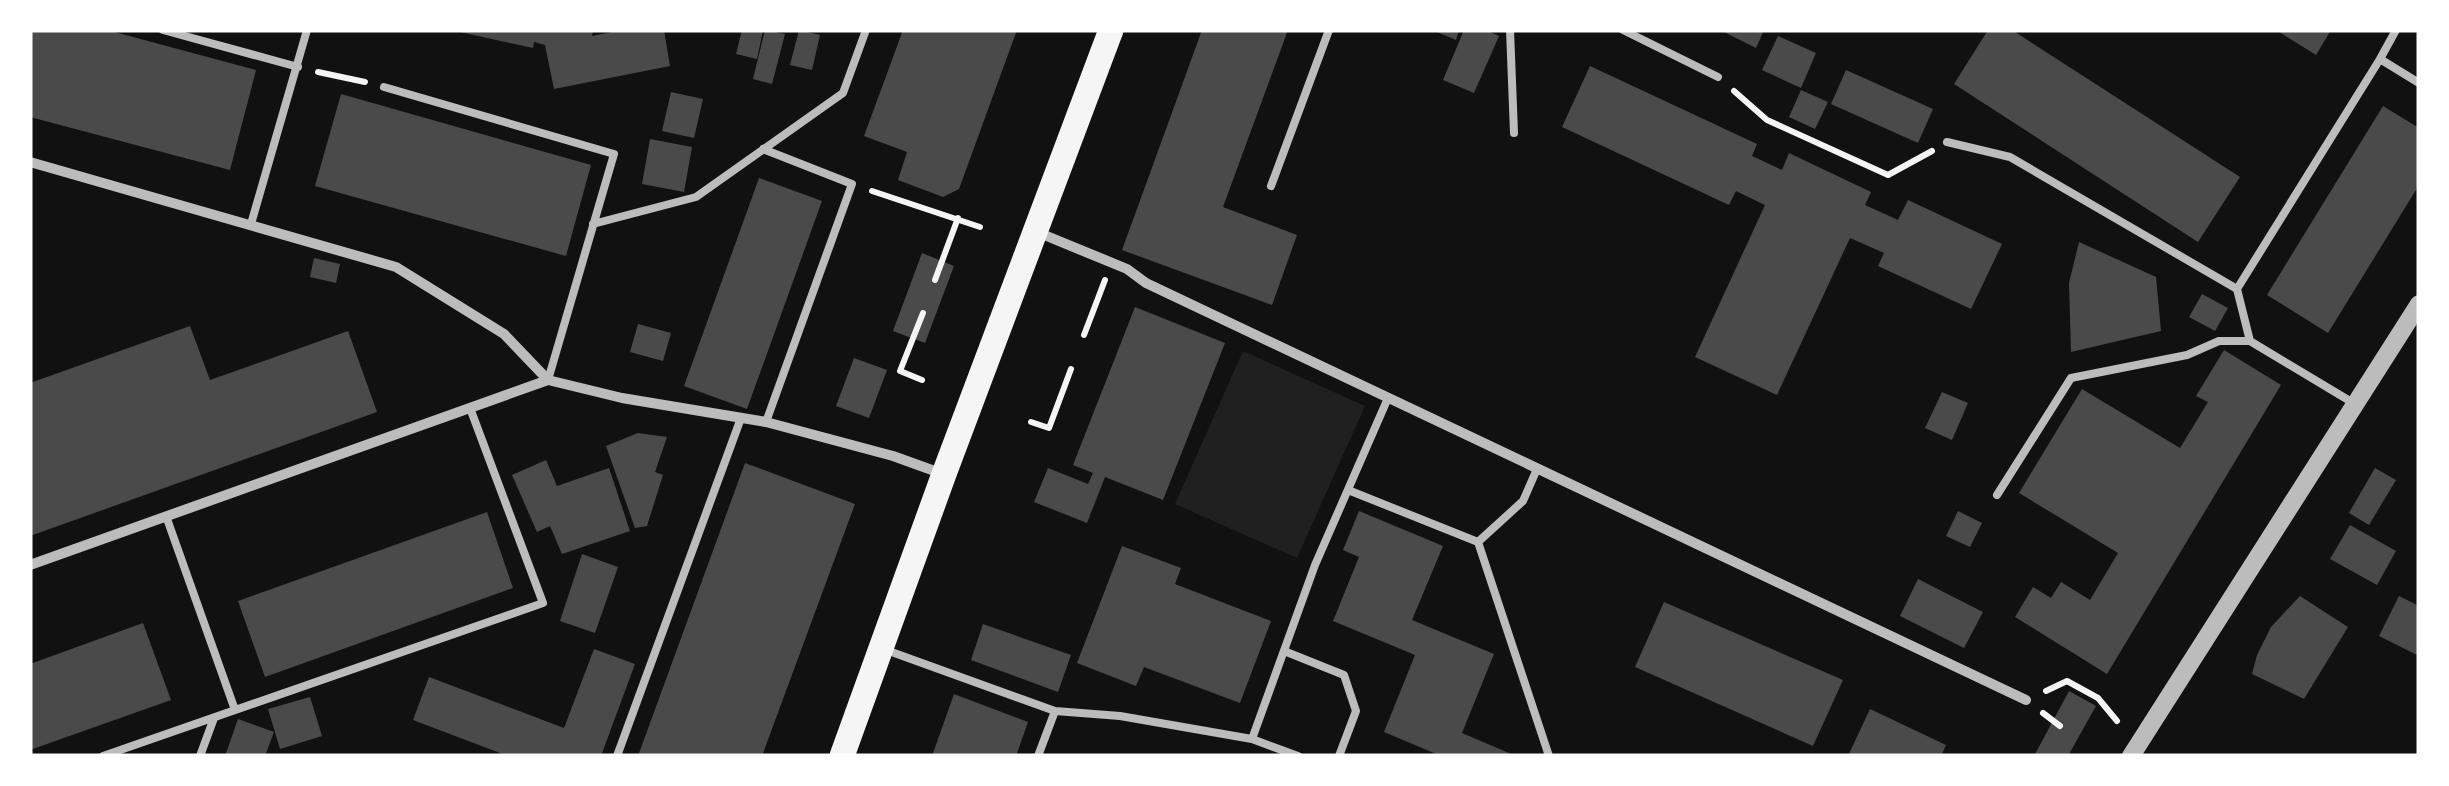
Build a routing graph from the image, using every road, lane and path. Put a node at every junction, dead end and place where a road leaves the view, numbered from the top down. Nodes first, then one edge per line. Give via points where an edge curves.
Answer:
1 (163, 30) edge
2 (307, 30) edge
3 (866, 30) edge
4 (1111, 30) edge
5 (1329, 30) edge
6 (1510, 30) edge
7 (1624, 30) edge
8 (2396, 30) edge
9 (2380, 59) junction
10 (298, 67) junction
11 (324, 73) dead end
12 (1718, 76) joint
13 (344, 78) dead end
14 (2419, 83) edge
15 (384, 86) dead end
16 (1514, 133) dead end
17 (1947, 142) joint
18 (764, 149) junction
19 (30, 162) edge
20 (852, 184) junction
21 (1271, 186) dead end
22 (958, 218) junction
23 (252, 224) junction
24 (593, 224) junction
25 (980, 227) dead end
26 (1036, 231) junction
27 (1107, 276) dead end
28 (935, 280) dead end
29 (2237, 290) junction
30 (2419, 304) edge
31 (923, 313) dead end
32 (1084, 336) dead end
33 (2250, 341) junction
34 (1072, 369) dead end
35 (548, 380) junction
36 (922, 380) dead end
37 (1388, 398) junction
38 (2355, 404) junction
39 (470, 408) junction
40 (742, 418) junction
41 (766, 422) junction
42 (1032, 422) dead end
43 (1537, 469) junction
44 (944, 474) junction
45 (1348, 490) junction
46 (1997, 495) dead end
47 (166, 516) junction
48 (1478, 542) junction
49 (30, 565) edge
50 (881, 648) junction
51 (1284, 651) junction
52 (2026, 700) joint
53 (235, 710) junction
54 (1054, 711) junction
55 (214, 717) junction
56 (2117, 721) dead end
57 (1252, 738) junction
58 (103, 756) edge
59 (200, 756) edge
60 (617, 756) edge
61 (842, 756) edge
62 (1038, 756) edge
63 (1298, 756) edge
64 (1340, 756) edge
65 (1550, 756) edge
66 (2131, 756) edge

1 - 10 lane
2 - 10 lane
3 - 18 lane via 843,93
4 - 26 main road
5 - 21 lane
6 - 16 lane
7 - 12 lane
8 - 9 lane
9 - 14 lane
9 - 29 lane
10 - 23 lane
11 - 13 path
12 - 17 path via 1767,120 1888,175
15 - 24 lane via 614,154
17 - 29 lane via 2010,157
18 - 20 lane
18 - 24 lane via 696,196
19 - 23 street
20 - 22 path
20 - 41 lane
22 - 25 path
22 - 28 path
23 - 35 street via 396,267 504,334
24 - 35 lane
26 - 37 street
26 - 44 main road
27 - 32 path
29 - 33 lane
30 - 38 street
31 - 36 path via 900,371
33 - 38 lane
33 - 46 lane via 2219,341 2187,355 2071,378
34 - 42 path via 1049,428
35 - 39 street
35 - 40 street
37 - 43 street
37 - 45 lane
38 - 66 street
39 - 47 street
39 - 53 lane via 543,602
40 - 41 street
40 - 60 lane
41 - 44 street
43 - 48 lane via 1523,500
43 - 52 street
44 - 50 main road
45 - 48 lane
45 - 51 lane
47 - 49 street
47 - 53 lane
48 - 65 lane
50 - 54 lane
50 - 61 main road
51 - 57 lane
51 - 64 lane via 1344,675 1356,711
52 - 56 path via 2067,680 2098,698
53 - 55 lane
54 - 57 lane
54 - 62 lane
55 - 58 lane
55 - 59 lane
57 - 63 lane

